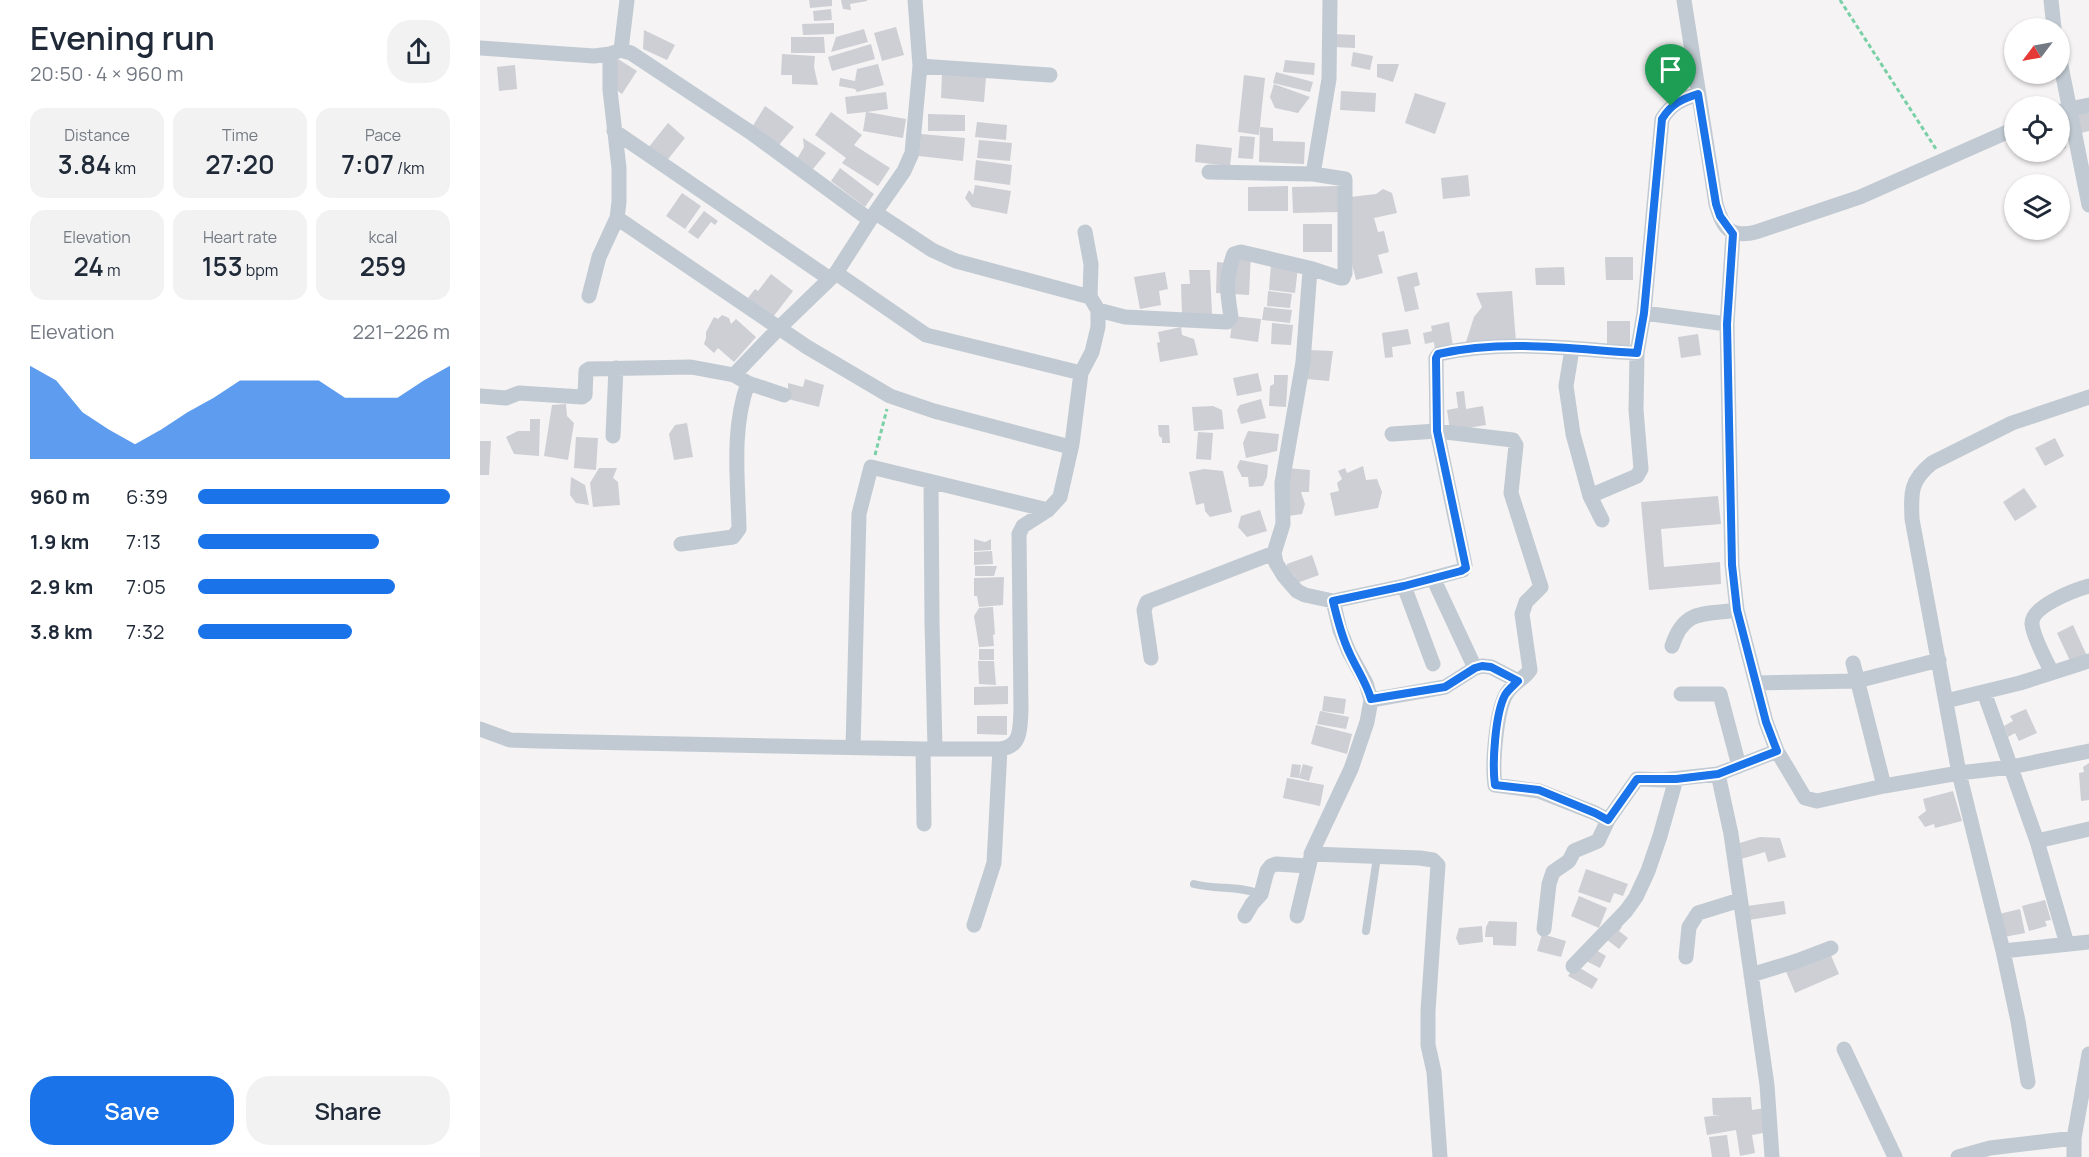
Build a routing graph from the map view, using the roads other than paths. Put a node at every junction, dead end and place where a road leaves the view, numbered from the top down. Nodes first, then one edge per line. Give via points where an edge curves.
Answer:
1 (627, 0) edge
2 (915, 0) edge
3 (1330, 0) edge
4 (1684, 0) edge
5 (2052, 0) edge
6 (2053, 18) edge
7 (480, 48) edge
8 (616, 52) junction
9 (920, 66) junction
10 (1050, 75) dead end
11 (1698, 94) junction
12 (2089, 105) edge
13 (2070, 109) edge
14 (614, 131) junction
15 (2004, 133) edge
16 (2070, 133) edge
17 (1209, 172) dead end
18 (1313, 174) junction
19 (2089, 205) edge
20 (873, 217) junction
21 (616, 218) junction
22 (1085, 232) dead end
23 (1733, 234) junction
24 (1311, 270) junction
25 (833, 276) junction
26 (589, 296) dead end
27 (1106, 309) junction
28 (1644, 313) junction
29 (1727, 324) junction
30 (779, 328) junction
31 (1572, 349) junction
32 (1637, 353) junction
33 (616, 368) junction
34 (1081, 373) junction
35 (734, 375) junction
36 (748, 383) junction
37 (784, 394) dead end
38 (480, 396) edge
39 (2089, 397) edge
40 (1437, 431) junction
41 (1392, 434) dead end
42 (613, 436) dead end
43 (1070, 447) junction
44 (931, 482) junction
45 (1590, 496) junction
46 (1048, 510) junction
47 (1602, 519) dead end
48 (681, 544) dead end
49 (1274, 553) junction
50 (1433, 579) junction
51 (1404, 586) junction
52 (2089, 586) edge
53 (1333, 601) junction
54 (1737, 610) junction
55 (1671, 646) dead end
56 (1151, 658) dead end
57 (1939, 660) junction
58 (2089, 662) edge
59 (1852, 663) dead end
60 (1433, 664) dead end
61 (1475, 668) junction
62 (2052, 673) junction
63 (1518, 681) junction
64 (1857, 681) junction
65 (1756, 683) junction
66 (1984, 692) junction
67 (1681, 694) dead end
68 (1371, 699) junction
69 (1946, 701) junction
70 (480, 729) edge
71 (853, 748) junction
72 (929, 749) junction
73 (999, 749) junction
74 (1777, 751) junction
75 (2089, 751) edge
76 (1739, 766) junction
77 (2010, 767) junction
78 (1959, 773) junction
79 (1718, 774) junction
80 (1671, 779) junction
81 (1884, 786) junction
82 (1608, 820) junction
83 (924, 824) dead end
84 (2089, 829) edge
85 (2037, 841) junction
86 (1377, 857) junction
87 (1310, 860) junction
88 (1194, 884) dead end
89 (1261, 894) junction
90 (1740, 900) junction
91 (1245, 916) dead end
92 (1297, 916) dead end
93 (974, 925) dead end
94 (1544, 929) dead end
95 (1366, 931) dead end
96 (2089, 942) edge
97 (2067, 944) junction
98 (1831, 948) dead end
99 (2003, 951) junction
100 (1686, 957) dead end
101 (1573, 966) dead end
102 (1751, 975) junction
103 (1844, 1048) dead end
104 (2089, 1054) edge
105 (2028, 1082) dead end
106 (2074, 1138) junction
107 (1440, 1157) edge
108 (1772, 1157) edge
109 (1895, 1157) edge
110 (1958, 1157) edge
111 (2074, 1157) edge

1 - 8 street
2 - 9 street
3 - 18 street via 1329,79
4 - 11 street
5 - 6 street
7 - 8 street via 594,56
8 - 14 street via 610,90
8 - 20 street via 631,53
9 - 10 street
9 - 20 street via 912,153
11 - 23 street via 1716,204
11 - 28 street via 1671,106 1662,119
12 - 13 street
14 - 21 street via 619,168
14 - 25 street
15 - 23 street via 1860,197 1756,232
16 - 19 street
17 - 18 street
18 - 24 street via 1345,179 1345,273 1340,279
20 - 25 street
20 - 27 street via 956,261
21 - 26 street via 599,257
21 - 30 street
22 - 27 street
23 - 29 street
24 - 27 street via 1237,252 1226,281 1230,320 1221,322
24 - 49 street via 1303,362 1282,483 1283,524
25 - 30 street
25 - 34 street via 926,335
27 - 34 street
28 - 29 street
28 - 32 street
29 - 54 street
30 - 35 street
30 - 43 street via 890,396
31 - 32 street
31 - 40 street via 1503,346 1438,354
31 - 45 street via 1566,386 1573,434
32 - 45 street via 1640,473
33 - 35 street via 691,367
33 - 38 street via 586,371 582,397 519,393 506,398
33 - 42 street
34 - 43 street
35 - 36 street
36 - 37 street
36 - 48 street via 736,440 739,529 733,537
39 - 57 street via 1975,440 1932,463 1914,481 1912,519
40 - 41 street
40 - 50 street via 1466,568
40 - 63 street via 1516,442 1511,493 1541,587 1523,607 1530,670
43 - 46 street via 1060,497
44 - 46 street
44 - 71 street via 872,467 859,514
44 - 72 street
45 - 47 street
46 - 73 street via 1023,526 1019,534 1019,735 1013,745
49 - 53 street via 1276,563 1297,591
49 - 56 street via 1147,602 1144,610
50 - 51 street
50 - 61 street
51 - 53 street
51 - 60 street
52 - 62 street via 2061,596 2033,618 2033,628
53 - 68 street via 1340,630
54 - 55 street via 1689,618 1680,626
54 - 65 street
57 - 64 street
57 - 69 street
58 - 62 street
59 - 64 street
61 - 63 street via 1491,667
61 - 68 street via 1445,687
62 - 66 street
63 - 82 street via 1506,694 1499,712 1495,785 1539,790
64 - 65 street
64 - 81 street
65 - 74 street
66 - 69 street
66 - 77 street
67 - 76 street via 1720,694
68 - 87 street via 1351,768
69 - 78 street
70 - 71 street via 510,740
71 - 72 street
72 - 73 street
72 - 83 street
73 - 93 street via 994,862
74 - 76 street
74 - 81 street via 1808,800
75 - 77 street
76 - 79 street
77 - 78 street
77 - 85 street
78 - 81 street
78 - 99 street
79 - 80 street
79 - 90 street
80 - 82 street via 1637,779
80 - 101 street via 1651,862 1636,897
82 - 94 street via 1598,841 1574,851 1569,861 1554,872
84 - 85 street
85 - 97 street
86 - 87 street
86 - 95 lane
86 - 107 street via 1433,860 1439,869 1428,1045 1434,1072
87 - 89 street via 1271,866
87 - 92 street
88 - 89 lane
89 - 91 street
90 - 100 street via 1698,913 1689,927
90 - 102 street
96 - 97 street
97 - 99 street
98 - 102 street
99 - 105 street
102 - 108 street via 1767,1085
103 - 109 street
104 - 106 street
106 - 110 street via 1990,1148
106 - 111 street

